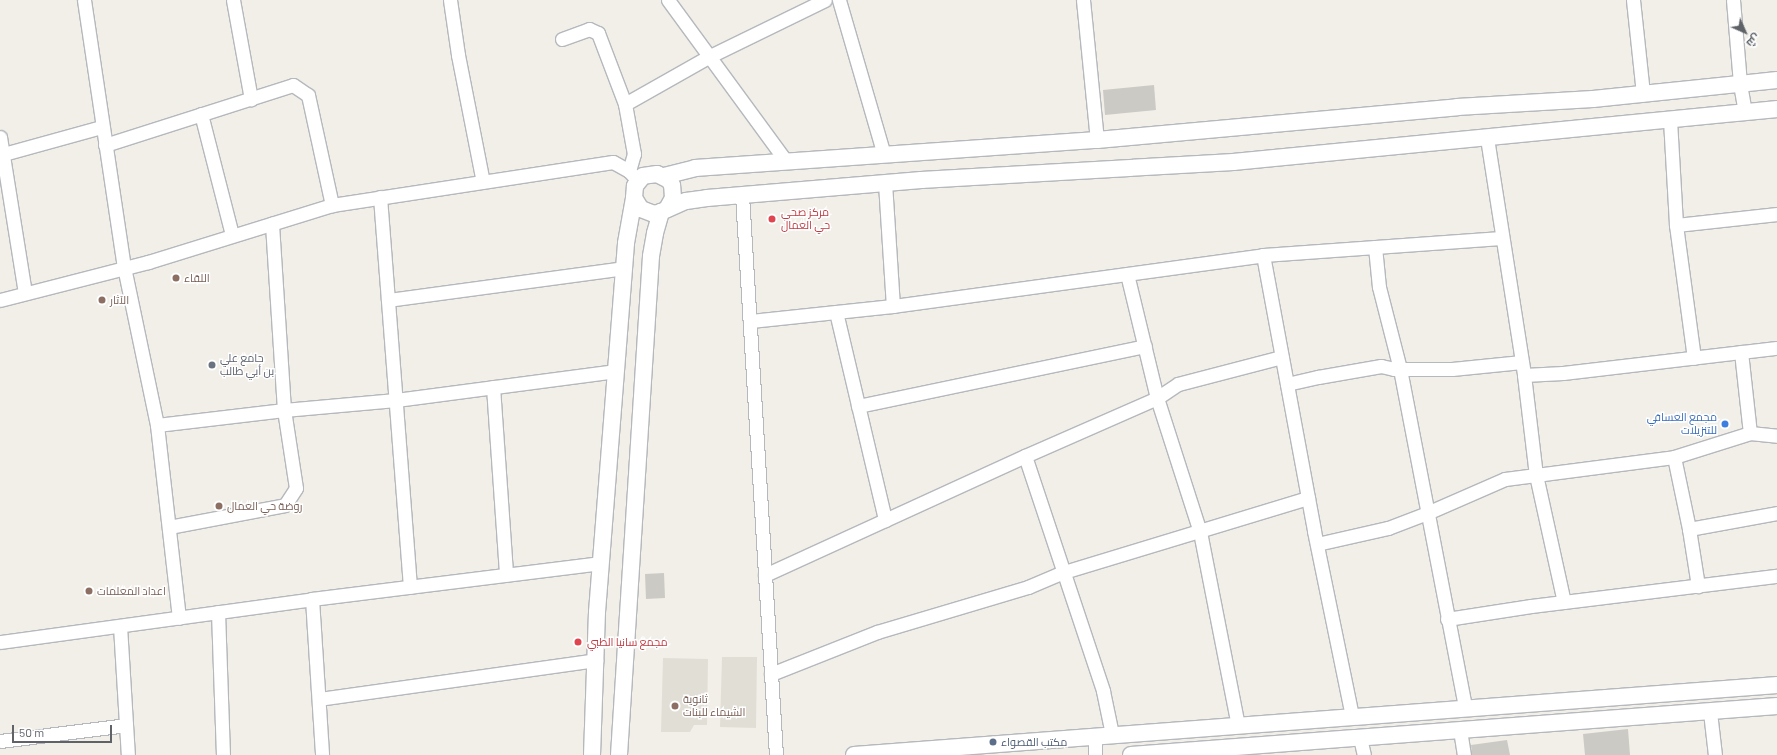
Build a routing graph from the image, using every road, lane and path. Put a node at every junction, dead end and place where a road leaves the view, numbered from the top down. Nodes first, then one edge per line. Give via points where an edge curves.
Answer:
1 (84, 0) edge
2 (232, 0) edge
3 (450, 0) edge
4 (668, 0) edge
5 (826, 0) edge
6 (839, 0) edge
7 (1083, 0) edge
8 (1633, 0) edge
9 (1732, 0) edge
10 (562, 39) dead end
11 (708, 57) junction
12 (1777, 80) edge
13 (1740, 84) junction
14 (1643, 94) junction
15 (250, 99) junction
16 (625, 104) junction
17 (1777, 109) edge
18 (1745, 112) junction
19 (201, 114) junction
20 (1670, 120) junction
21 (102, 127) junction
22 (0, 137) edge
23 (1487, 138) junction
24 (1097, 140) junction
25 (105, 145) junction
26 (2, 154) edge
27 (884, 155) junction
28 (786, 161) junction
29 (634, 176) junction
30 (664, 176) junction
31 (483, 182) junction
32 (885, 183) junction
33 (742, 195) junction
34 (380, 197) junction
35 (634, 198) junction
36 (332, 205) junction
37 (664, 211) junction
38 (1777, 214) edge
39 (272, 223) junction
40 (1676, 225) junction
41 (232, 235) junction
42 (1501, 238) junction
43 (1375, 248) junction
44 (1263, 255) junction
45 (124, 268) junction
46 (624, 268) junction
47 (1128, 274) junction
48 (25, 293) junction
49 (0, 300) edge
50 (388, 300) junction
51 (893, 306) junction
52 (836, 312) junction
53 (750, 321) junction
54 (1145, 346) junction
55 (1777, 348) edge
56 (1741, 352) junction
57 (1282, 357) junction
58 (1694, 358) junction
59 (1522, 362) junction
60 (1400, 369) junction
61 (616, 371) junction
62 (1524, 375) junction
63 (1287, 384) junction
64 (493, 387) junction
65 (1157, 398) junction
66 (396, 400) junction
67 (858, 406) junction
68 (284, 410) junction
69 (157, 424) junction
70 (1750, 433) junction
71 (1777, 436) edge
72 (1025, 456) junction
73 (1674, 456) junction
74 (1536, 475) junction
75 (1308, 498) junction
76 (1777, 513) edge
77 (1427, 514) junction
78 (885, 520) junction
79 (169, 526) junction
80 (1689, 529) junction
81 (1200, 532) junction
82 (1317, 544) junction
83 (601, 563) junction
84 (1064, 572) junction
85 (765, 574) junction
86 (506, 575) junction
87 (1777, 576) edge
88 (1698, 586) junction
89 (410, 587) junction
90 (312, 599) junction
91 (1564, 602) junction
92 (218, 612) junction
93 (179, 618) junction
94 (1447, 620) junction
95 (120, 626) junction
96 (0, 642) edge
97 (596, 660) junction
98 (772, 674) junction
99 (1777, 685) edge
100 (319, 699) junction
101 (1777, 706) edge
102 (1465, 708) junction
103 (1710, 712) junction
104 (1352, 716) junction
105 (126, 725) junction
106 (1238, 725) junction
107 (1460, 730) junction
108 (1112, 734) junction
109 (1095, 736) junction
110 (1360, 738) junction
111 (0, 741) edge
112 (128, 755) edge
113 (223, 755) edge
114 (322, 755) edge
115 (592, 755) edge
116 (619, 755) edge
117 (776, 755) edge
118 (854, 755) edge
119 (1095, 755) edge
120 (1136, 755) edge
121 (1364, 755) edge
122 (1464, 755) edge
123 (1715, 755) edge

1 - 21 street
2 - 15 street
3 - 31 street
4 - 11 street
5 - 11 street
6 - 27 street
7 - 24 street
8 - 14 street
9 - 13 street
10 - 16 street via 590,29 598,34
11 - 16 street
11 - 28 street
12 - 13 street
13 - 14 street
13 - 18 street
14 - 24 street via 1457,107
15 - 19 street
15 - 36 street via 294,85 308,95
16 - 29 street via 634,154
17 - 18 street
18 - 20 street
19 - 25 street
19 - 41 street
20 - 23 street
20 - 40 street
21 - 25 street
21 - 26 street
22 - 26 street
23 - 32 street via 1233,162
23 - 42 street
24 - 27 street
25 - 45 street
26 - 48 street
27 - 28 street
28 - 30 street via 694,168
29 - 30 street
29 - 31 street via 613,162
29 - 35 street
30 - 37 street via 672,185 674,198
31 - 34 street
32 - 33 street
32 - 51 street
33 - 37 street via 686,201
33 - 53 street
34 - 36 street
34 - 50 street
35 - 37 street via 641,209 654,214
35 - 46 street
36 - 39 street
37 - 116 street via 655,233 651,256
38 - 40 street
39 - 41 street
39 - 68 street
40 - 58 street
41 - 45 street
42 - 43 street
42 - 59 street
43 - 44 street
43 - 60 street via 1379,287
44 - 47 street
44 - 57 street
45 - 48 street
45 - 69 street
46 - 50 street
46 - 61 street
47 - 51 street
47 - 54 street
48 - 49 street
50 - 66 street
51 - 52 street
52 - 53 street
52 - 67 street
53 - 85 street
54 - 65 street
54 - 67 street
55 - 56 street
56 - 58 street
56 - 70 street
57 - 63 street
57 - 65 street via 1178,384
58 - 62 street
59 - 60 street via 1452,369
59 - 62 street
60 - 63 street via 1381,366 1318,376
60 - 77 street
61 - 64 street
61 - 83 street
62 - 74 street
63 - 75 street
64 - 66 street
64 - 86 street
65 - 72 street
65 - 81 street
66 - 68 street
66 - 89 street
67 - 78 street
68 - 69 street
68 - 79 street via 296,488 285,505
69 - 79 street
70 - 71 street
70 - 73 street
72 - 78 street
72 - 84 street
73 - 74 street
73 - 80 street
74 - 77 street via 1505,479
74 - 91 street
75 - 81 street
75 - 82 street
76 - 80 street
77 - 82 street via 1388,528
77 - 94 street
78 - 85 street
79 - 93 street
80 - 88 street
81 - 84 street
81 - 106 street
82 - 104 street
83 - 86 street
83 - 97 street
84 - 98 street via 1028,587 877,632
84 - 108 street via 1103,691
85 - 98 street
86 - 89 street
87 - 88 street
88 - 91 street
89 - 90 street
90 - 92 street
90 - 100 street
91 - 94 street
92 - 93 street
92 - 113 street
93 - 95 street
94 - 102 street
95 - 96 street
95 - 105 street
97 - 100 street
97 - 115 street
98 - 117 street
99 - 102 street
100 - 114 street
101 - 103 street
102 - 104 street
103 - 107 street
103 - 123 street
104 - 106 street
105 - 111 street
105 - 112 street
106 - 108 street
107 - 110 street
107 - 122 street
108 - 109 street
109 - 118 street
109 - 119 street
110 - 120 street
110 - 121 street

